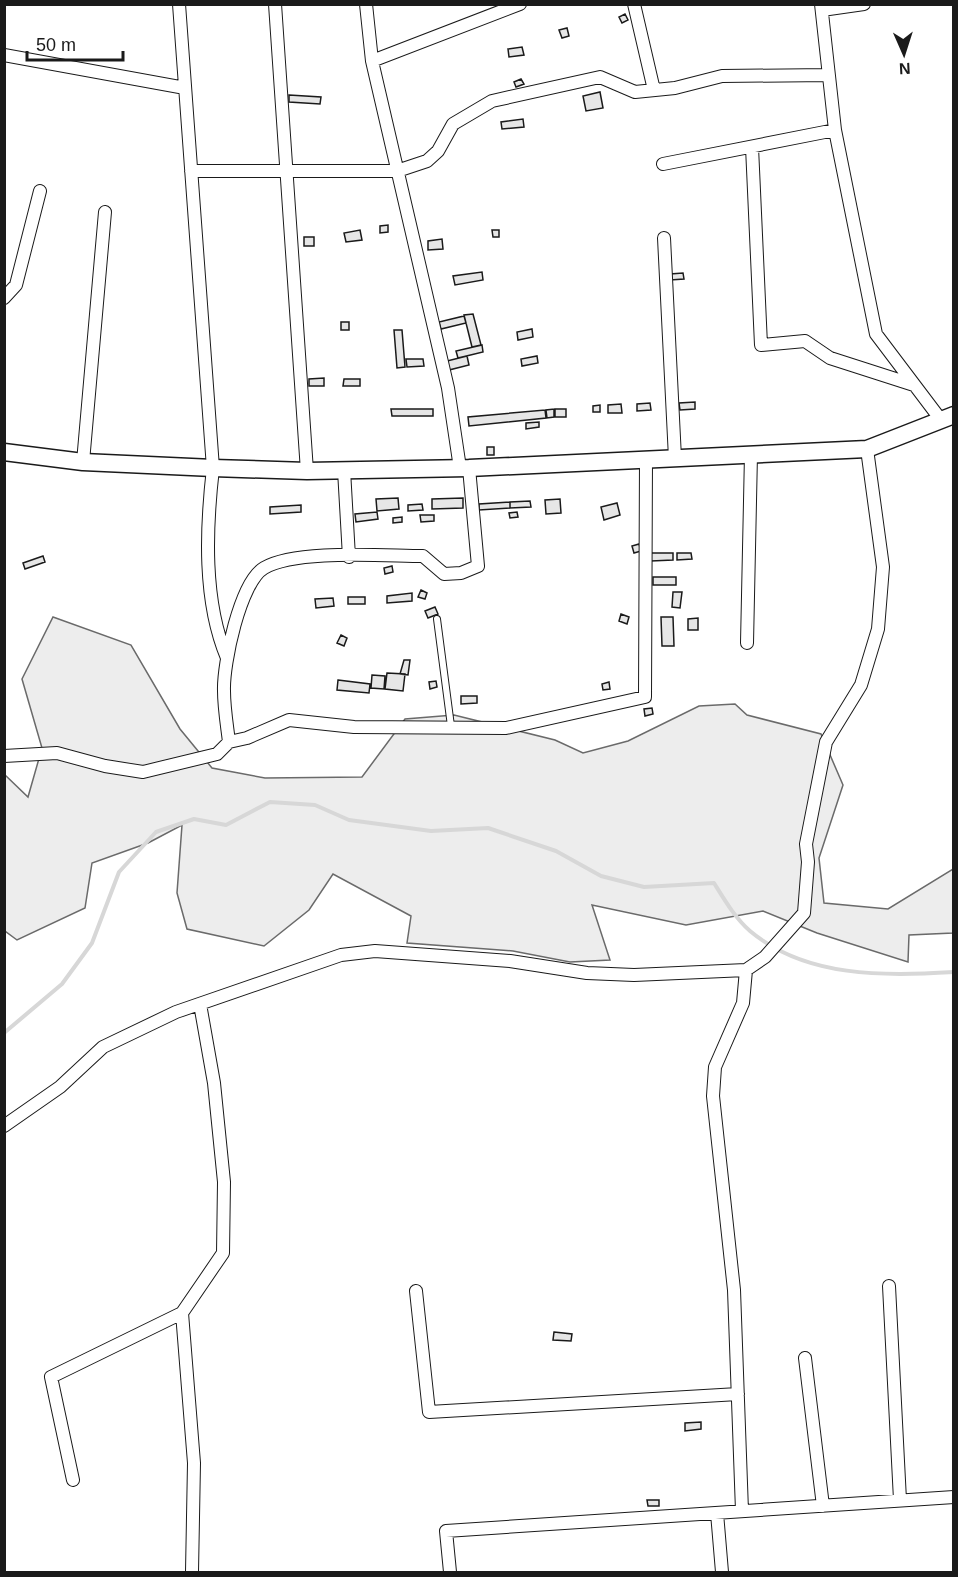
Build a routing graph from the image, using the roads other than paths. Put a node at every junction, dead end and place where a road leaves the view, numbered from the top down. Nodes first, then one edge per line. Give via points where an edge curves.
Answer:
1 (179, 4) edge
2 (275, 4) edge
3 (366, 4) edge
4 (520, 4) edge
5 (634, 4) edge
6 (864, 4) edge
7 (822, 7) edge
8 (4, 55) edge
9 (372, 61) junction
10 (829, 75) junction
11 (185, 88) junction
12 (654, 90) junction
13 (835, 130) junction
14 (752, 147) junction
15 (663, 165) dead end
16 (192, 171) junction
17 (286, 171) junction
18 (397, 171) junction
19 (40, 191) dead end
20 (105, 212) dead end
21 (664, 238) dead end
22 (4, 298) edge
23 (914, 385) junction
24 (947, 418) edge
25 (867, 449) junction
26 (4, 452) edge
27 (751, 454) junction
28 (675, 458) junction
29 (646, 459) junction
30 (83, 462) junction
31 (213, 468) junction
32 (465, 468) junction
33 (344, 470) junction
34 (307, 471) junction
35 (349, 557) junction
36 (437, 619) dead end
37 (747, 643) dead end
38 (227, 658) junction
39 (451, 726) junction
40 (229, 742) junction
41 (4, 756) edge
42 (746, 970) junction
43 (200, 1004) junction
44 (4, 1126) edge
45 (889, 1286) dead end
46 (416, 1291) dead end
47 (182, 1312) junction
48 (805, 1358) dead end
49 (738, 1394) junction
50 (73, 1480) dead end
51 (954, 1497) edge
52 (900, 1500) junction
53 (823, 1506) junction
54 (742, 1511) junction
55 (717, 1513) junction
56 (192, 1572) edge
57 (450, 1572) edge
58 (722, 1572) edge

1 - 11 street
2 - 17 street
3 - 9 street
4 - 9 street
5 - 12 street
6 - 7 street
7 - 10 street
8 - 11 street
9 - 18 street
10 - 12 street via 722,76
10 - 13 street
11 - 16 street
12 - 18 street via 635,92 600,77 492,101 453,124 438,151 427,161
13 - 14 street
13 - 23 street via 876,334
14 - 15 street
14 - 23 street via 761,345 805,342 830,358
16 - 17 street
16 - 31 street
17 - 18 street
17 - 34 street
18 - 32 street
19 - 22 street via 16,285
20 - 30 street
21 - 28 street
23 - 24 street
24 - 25 street
25 - 27 street
25 - 42 street via 884,567 878,629 861,685 826,742 806,844 804,913 765,957
26 - 30 street
27 - 28 street
27 - 37 street
28 - 29 street
29 - 32 street
29 - 39 street via 645,697 506,728
30 - 31 street
31 - 34 street
31 - 38 street via 207,516 212,584 216,632
32 - 33 street
32 - 35 street via 478,566 444,574 423,556
33 - 34 street
33 - 35 street
35 - 38 street via 291,559 263,568 249,584
36 - 39 lane
38 - 40 street via 224,690
39 - 40 street via 354,727 289,720
40 - 41 street via 217,754 143,772 57,753
42 - 43 street via 587,973 510,961 375,951 341,955
42 - 49 street via 743,1004 715,1067 713,1096 734,1290
43 - 44 street via 103,1047 60,1087
43 - 47 street via 214,1083 224,1182 223,1253
45 - 52 street
46 - 49 street via 429,1412
47 - 50 street via 51,1377
47 - 56 street via 194,1463
48 - 53 street
49 - 54 street
51 - 52 street
52 - 53 street
53 - 54 street
54 - 55 street
55 - 57 street via 446,1531
55 - 58 street

